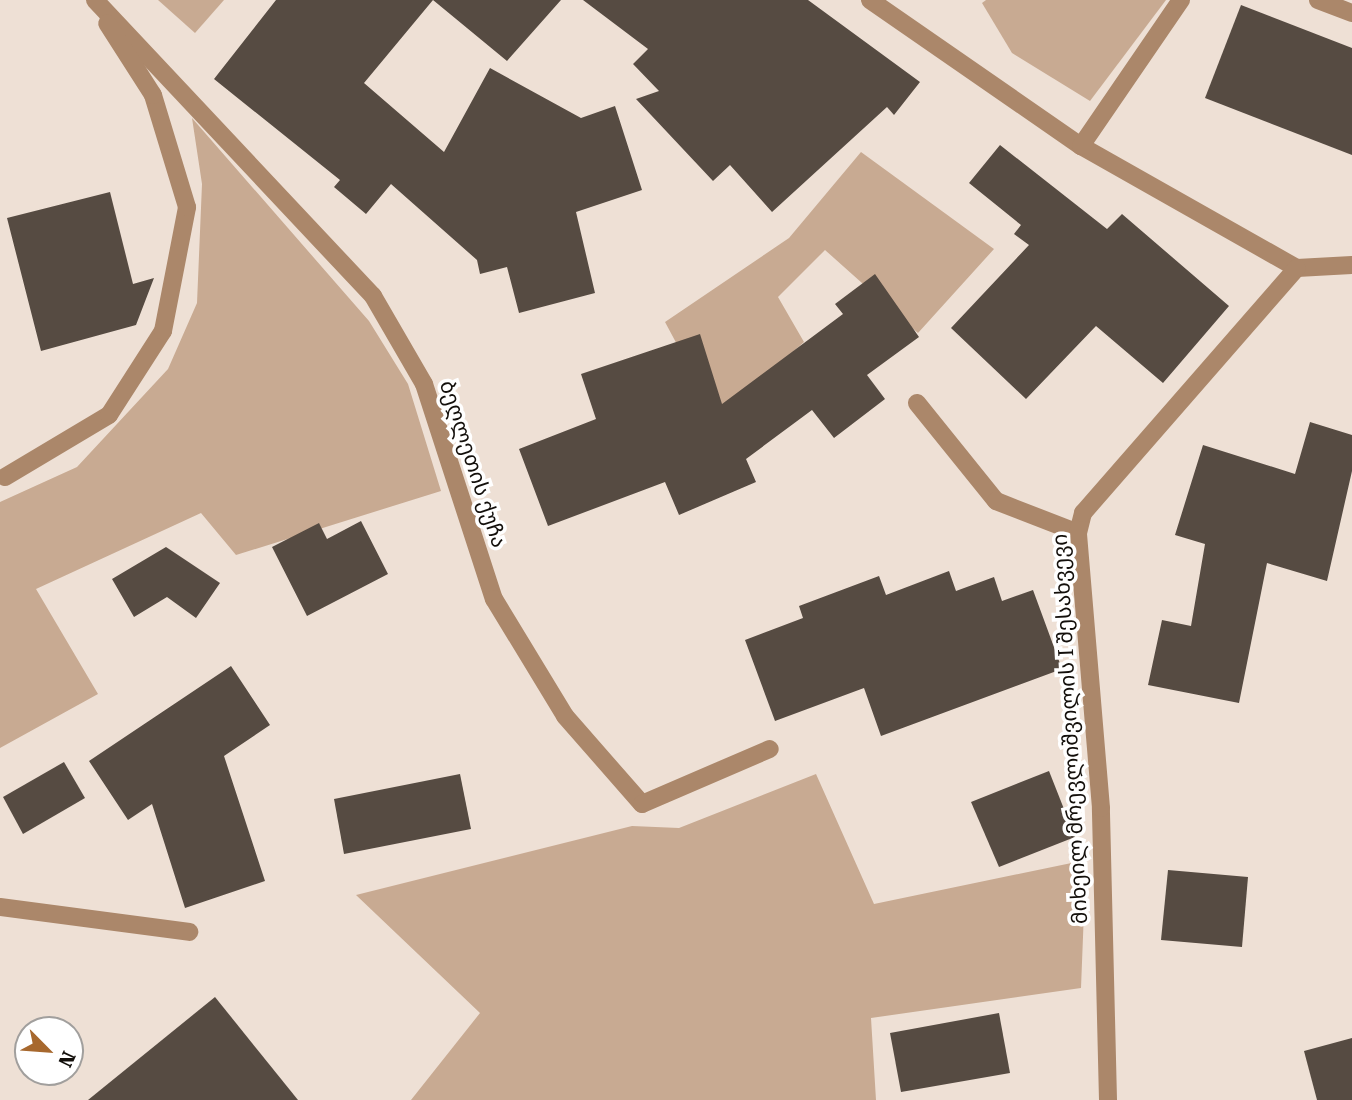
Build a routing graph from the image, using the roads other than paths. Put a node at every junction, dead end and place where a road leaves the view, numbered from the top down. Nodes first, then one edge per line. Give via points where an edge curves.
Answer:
1 (94, 0) edge
2 (870, 0) edge
3 (1181, 0) edge
4 (1318, 0) edge
5 (1352, 13) edge
6 (1080, 146) junction
7 (1352, 265) edge
8 (1297, 268) junction
9 (917, 403) dead end
10 (5, 477) dead end
11 (1078, 533) junction
12 (770, 749) dead end
13 (0, 907) edge
14 (189, 932) dead end
15 (1108, 1100) edge

1 - 10 street via 153,95 187,207 163,331 109,415
1 - 12 street, ბეღლეთის ქუჩა via 373,296 424,384 494,599 565,716 642,804
2 - 6 street
3 - 6 street
4 - 5 street
6 - 8 street
7 - 8 street
8 - 11 street, მიხეილ მრევლიშვილის I შესახვევი via 1083,513
9 - 11 street via 996,501
11 - 15 street, მიხეილ მრევლიშვილის I შესახვევი via 1101,807
13 - 14 street

